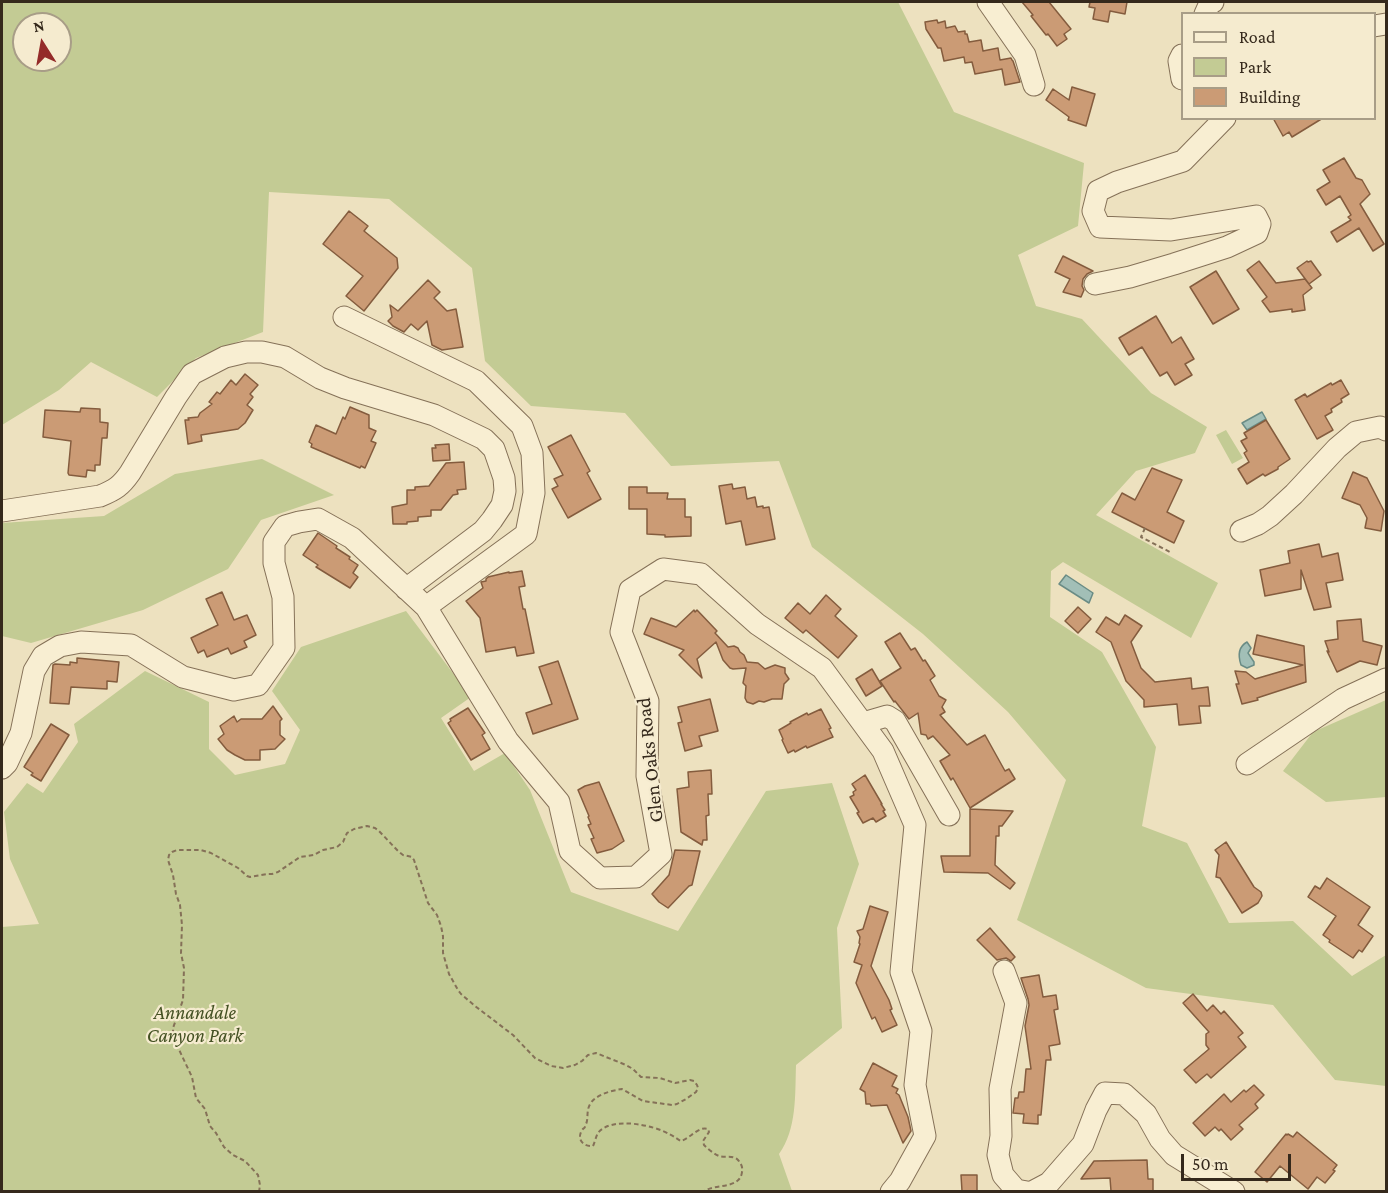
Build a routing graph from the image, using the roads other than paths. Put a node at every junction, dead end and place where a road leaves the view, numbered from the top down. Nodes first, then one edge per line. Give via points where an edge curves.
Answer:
1 (988, 2) edge
2 (1181, 58) edge
3 (1181, 73) edge
4 (1034, 84) dead end
5 (1219, 120) edge
6 (1095, 284) dead end
7 (344, 317) dead end
8 (1386, 430) edge
9 (2, 511) edge
10 (1240, 531) dead end
11 (406, 589) junction
12 (426, 607) junction
13 (1386, 679) edge
14 (862, 723) junction
15 (1247, 764) dead end
16 (2, 768) edge
17 (949, 815) dead end
18 (1004, 971) dead end
19 (891, 1191) edge
20 (1027, 1191) edge
21 (1032, 1191) edge
22 (1234, 1191) edge

1 - 4 street via 1025,55
2 - 3 street
5 - 6 street via 1183,161 1098,191 1093,211 1101,227 1143,230 1171,230 1256,216 1260,224 1257,233 1227,247
7 - 12 street via 476,381 522,426 532,453 534,494 526,534
8 - 10 street via 1356,432 1270,516
9 - 11 street via 100,496 115,490 130,473 192,374 225,357 262,351 285,357 345,388 434,415 484,439 494,449 504,478 502,505 483,531
11 - 12 street, Glen Oaks Road
11 - 16 street, Glen Oaks Road via 352,538 318,519 285,526 274,542 274,563 283,597 284,648 258,685 234,690 183,677 131,645 81,642 60,646 43,656 34,671 21,733
12 - 14 street, Glen Oaks Road via 508,741 560,802 570,851 600,878 636,877 661,854 647,776 648,701 621,632 630,590 663,569 701,574 757,624 822,668
13 - 15 street via 1343,699
14 - 17 street via 888,716 895,721
14 - 19 street, Glen Oaks Road via 883,751 915,825 901,972 921,1031 915,1085 925,1136
18 - 20 street via 1016,1003 1000,1089 998,1155 1003,1176 1016,1190
21 - 22 street via 1049,1183 1083,1144 1105,1093 1124,1094 1146,1113 1174,1155

